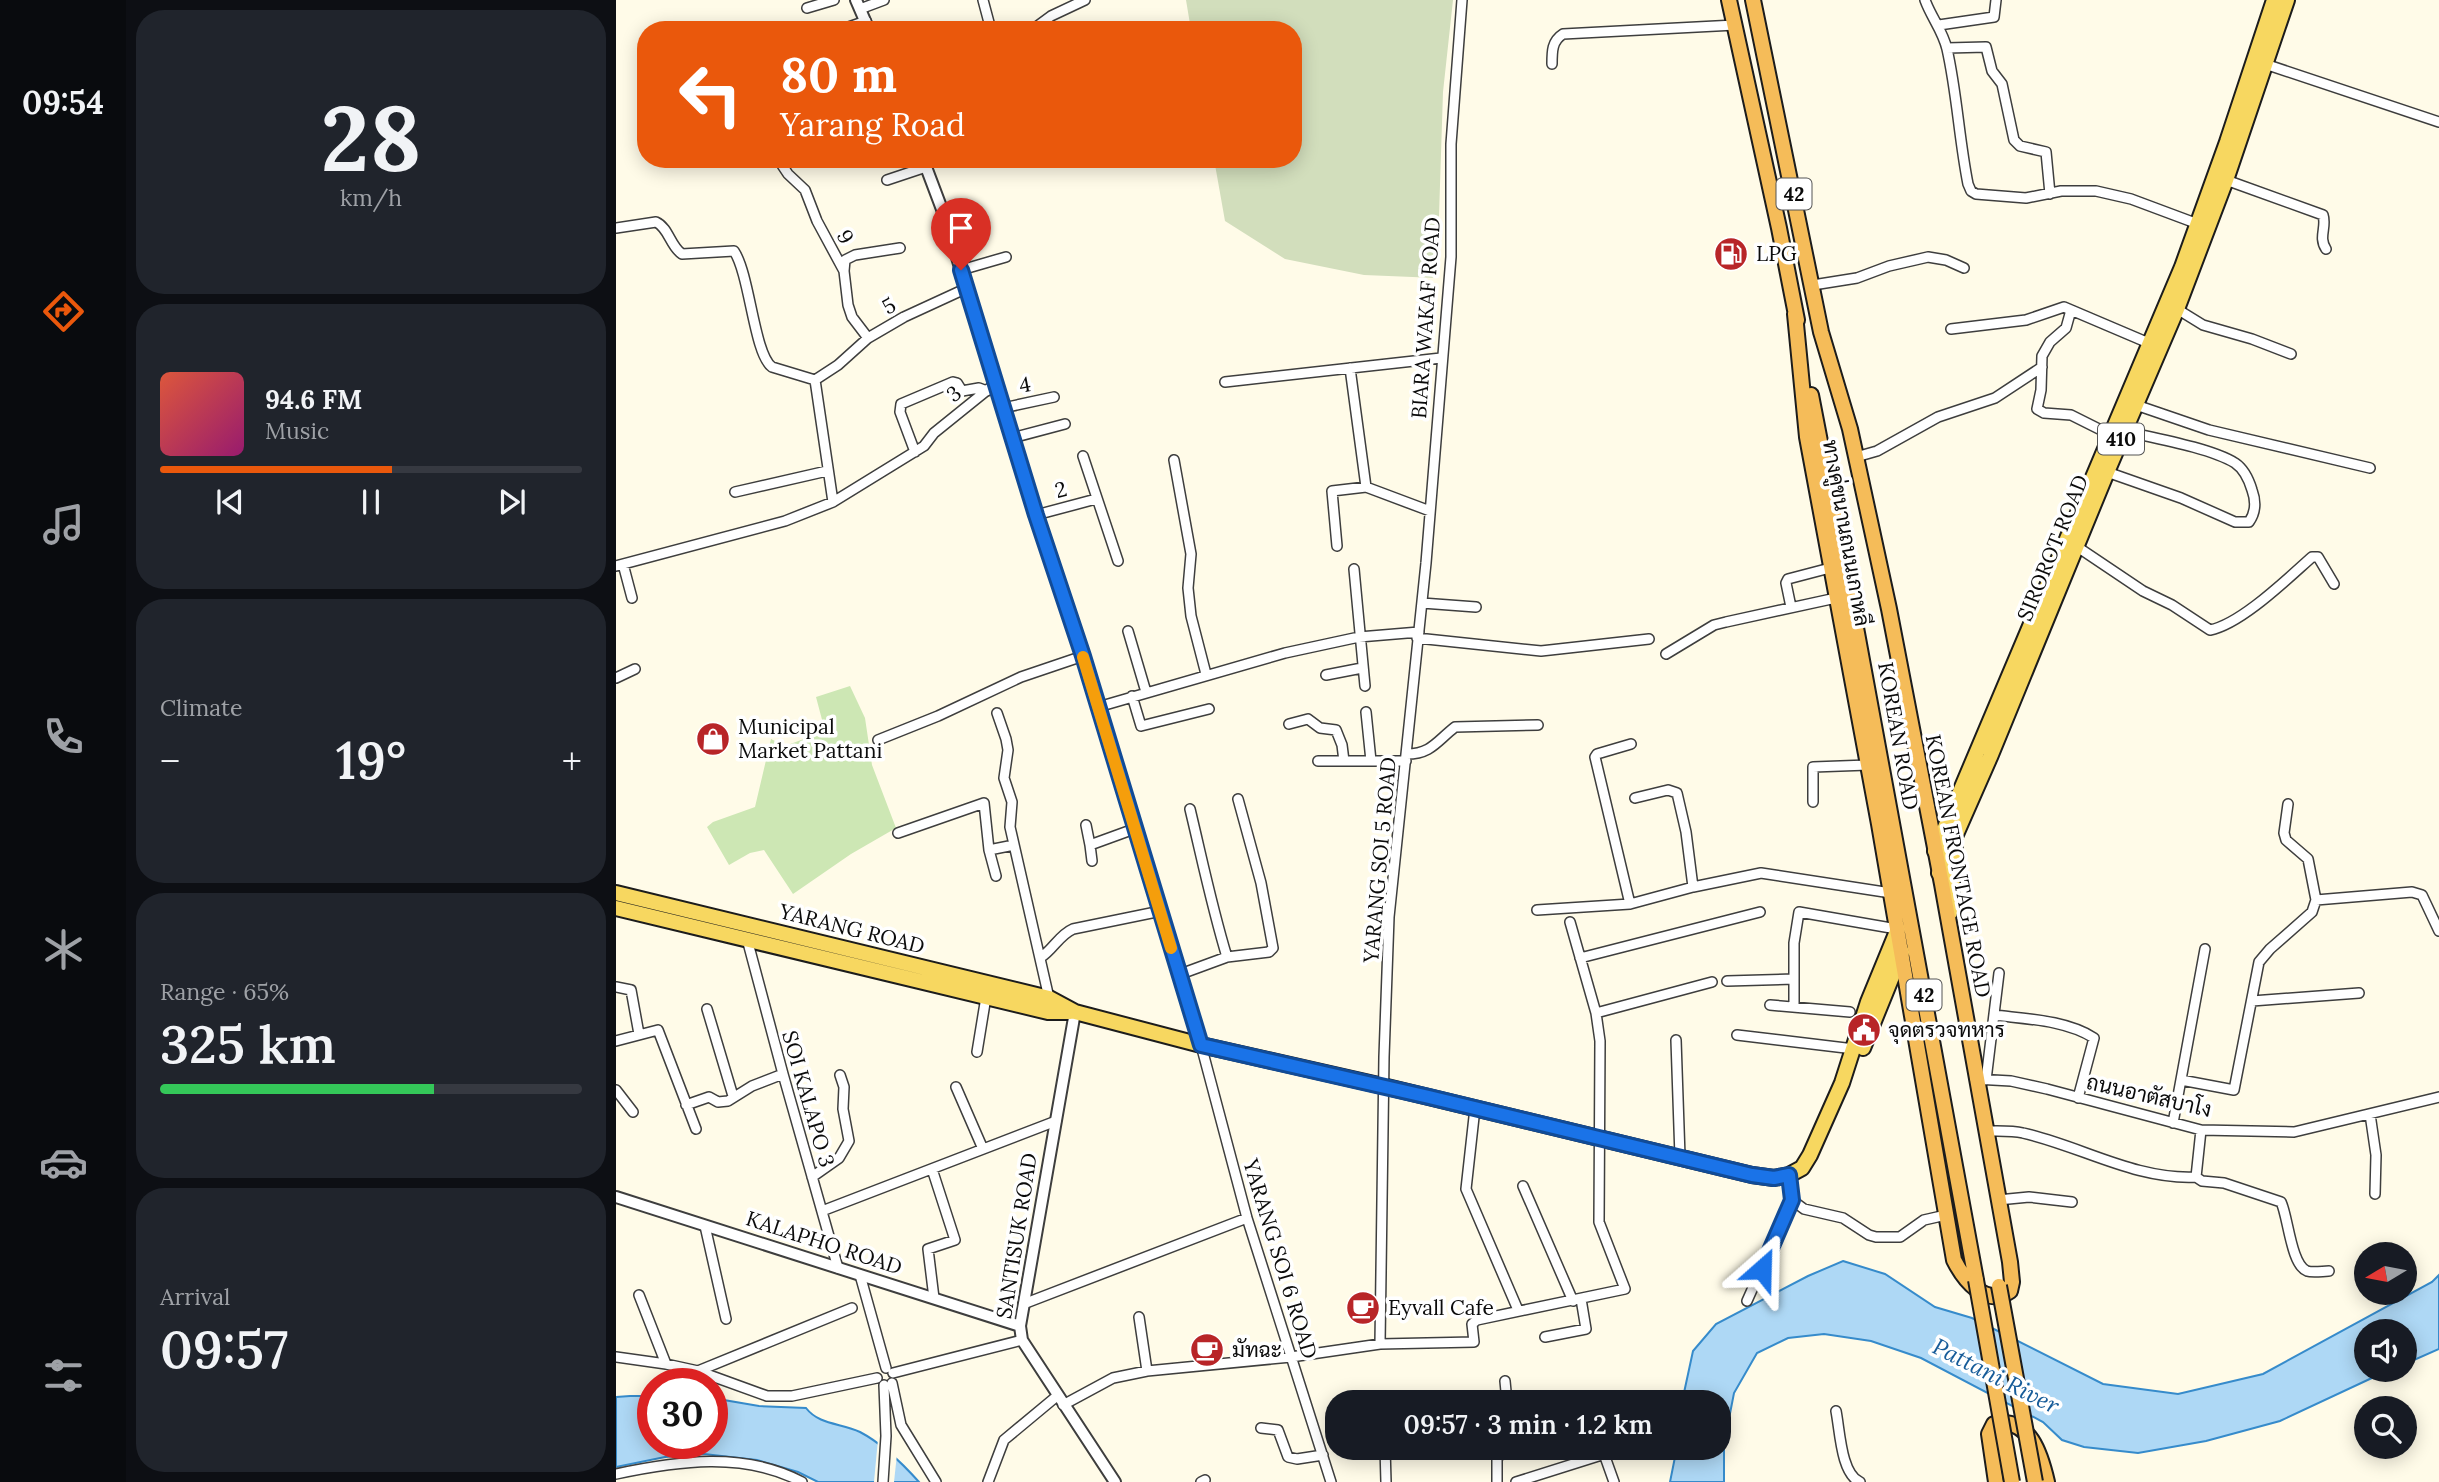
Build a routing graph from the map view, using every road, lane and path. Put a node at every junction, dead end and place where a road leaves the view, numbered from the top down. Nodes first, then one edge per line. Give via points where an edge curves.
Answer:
1 (834, 0) edge
2 (884, 0) edge
3 (983, 0) edge
4 (1085, 0) edge
5 (1462, 0) edge
6 (1729, 0) edge
7 (1753, 0) edge
8 (1925, 0) edge
9 (1996, 0) edge
10 (2274, 0) edge
11 (2287, 0) edge
12 (858, 5) edge
13 (807, 8) dead end
14 (989, 21) edge
15 (1044, 21) edge
16 (1939, 25) junction
17 (1735, 26) junction
18 (1947, 48) junction
19 (1764, 56) junction
20 (1742, 60) junction
21 (1552, 64) dead end
22 (2265, 64) junction
23 (2439, 122) edge
24 (784, 168) edge
25 (914, 168) edge
26 (927, 168) edge
27 (887, 180) dead end
28 (2226, 180) junction
29 (2050, 194) junction
30 (1795, 201) junction
31 (2198, 224) junction
32 (616, 228) edge
33 (1779, 228) junction
34 (900, 248) dead end
35 (2326, 249) dead end
36 (1006, 257) dead end
37 (1964, 268) dead end
38 (961, 270) junction
39 (844, 271) junction
40 (1813, 285) junction
41 (967, 288) junction
42 (2177, 309) junction
43 (2071, 310) junction
44 (1795, 314) junction
45 (1951, 328) dead end
46 (868, 338) junction
47 (2151, 344) junction
48 (2291, 354) dead end
49 (1441, 358) junction
50 (2042, 367) junction
51 (1350, 368) junction
52 (815, 380) junction
53 (1225, 382) dead end
54 (996, 383) junction
55 (987, 391) junction
56 (1054, 397) dead end
57 (2136, 405) junction
58 (1003, 408) junction
59 (1065, 424) dead end
60 (2118, 433) junction
61 (1012, 438) junction
62 (915, 452) junction
63 (1083, 456) dead end
64 (1856, 457) junction
65 (1174, 460) dead end
66 (2370, 468) dead end
67 (827, 471) junction
68 (2106, 472) junction
69 (1366, 487) junction
70 (735, 492) dead end
71 (1096, 499) junction
72 (833, 502) junction
73 (1430, 511) junction
74 (1036, 515) junction
75 (1337, 546) dead end
76 (2076, 546) junction
77 (1118, 561) dead end
78 (620, 565) edge
79 (1830, 568) junction
80 (1354, 569) dead end
81 (2334, 584) dead end
82 (632, 598) dead end
83 (1836, 598) junction
84 (1422, 603) junction
85 (1476, 607) dead end
86 (1791, 607) junction
87 (1128, 631) dead end
88 (1418, 635) junction
89 (1359, 638) junction
90 (1650, 639) dead end
91 (1666, 654) dead end
92 (1083, 656) junction
93 (1362, 667) junction
94 (635, 669) dead end
95 (1206, 674) junction
96 (1326, 675) dead end
97 (616, 678) edge
98 (1365, 686) dead end
99 (1146, 692) junction
100 (1132, 696) junction
101 (1097, 706) junction
102 (1209, 709) dead end
103 (1366, 712) dead end
104 (996, 713) dead end
105 (1289, 724) dead end
106 (1538, 725) dead end
107 (878, 740) dead end
108 (1631, 744) dead end
109 (1406, 757) junction
110 (1318, 761) dead end
111 (1344, 761) junction
112 (1371, 761) junction
113 (1868, 765) junction
114 (1924, 796) junction
115 (1635, 798) dead end
116 (1238, 799) dead end
117 (1813, 802) dead end
118 (1956, 802) junction
119 (2288, 804) dead end
120 (1189, 809) dead end
121 (1086, 825) dead end
122 (1135, 829) junction
123 (1958, 831) junction
124 (898, 833) dead end
125 (1014, 845) junction
126 (1090, 845) junction
127 (989, 850) junction
128 (1935, 851) junction
129 (1092, 861) dead end
130 (1940, 873) junction
131 (996, 876) dead end
132 (1693, 887) junction
133 (616, 893) edge
134 (1891, 893) junction
135 (2316, 900) junction
136 (1630, 904) junction
137 (616, 908) edge
138 (1537, 910) dead end
139 (1161, 911) junction
140 (1760, 912) dead end
141 (1570, 922) dead end
142 (1949, 926) junction
143 (1894, 928) junction
144 (2439, 932) edge
145 (747, 939) junction
146 (2205, 949) dead end
147 (1902, 952) junction
148 (1227, 957) junction
149 (1040, 958) junction
150 (1580, 958) junction
151 (874, 963) junction
152 (1999, 972) dead end
153 (1178, 975) junction
154 (1794, 979) junction
155 (1727, 981) dead end
156 (1712, 982) dead end
157 (616, 987) edge
158 (2360, 993) dead end
159 (986, 998) junction
160 (1049, 998) junction
161 (1883, 999) junction
162 (2252, 1001) junction
163 (1911, 1005) junction
164 (1770, 1006) dead end
165 (1794, 1007) junction
166 (706, 1009) dead end
167 (1075, 1012) junction
168 (1850, 1012) dead end
169 (1596, 1013) junction
170 (1994, 1015) junction
171 (639, 1034) junction
172 (1737, 1035) dead end
173 (1676, 1040) dead end
174 (616, 1041) edge
175 (1201, 1045) junction
176 (1854, 1049) junction
177 (977, 1052) dead end
178 (783, 1074) junction
179 (840, 1074) dead end
180 (1981, 1079) junction
181 (2181, 1080) junction
182 (1383, 1086) junction
183 (956, 1087) dead end
184 (616, 1090) edge
185 (733, 1096) junction
186 (2439, 1097) edge
187 (2078, 1098) junction
188 (686, 1105) junction
189 (1475, 1108) junction
190 (1830, 1111) junction
191 (633, 1112) dead end
192 (2370, 1114) junction
193 (1056, 1121) junction
194 (2173, 1123) junction
195 (696, 1129) dead end
196 (2201, 1130) junction
197 (1985, 1131) junction
198 (1601, 1138) junction
199 (983, 1149) junction
200 (1680, 1157) junction
201 (932, 1169) junction
202 (1789, 1175) junction
203 (812, 1177) junction
204 (2196, 1177) junction
205 (1523, 1186) dead end
206 (2375, 1194) dead end
207 (616, 1197) edge
208 (1792, 1200) junction
209 (1998, 1200) junction
210 (2072, 1202) dead end
211 (822, 1211) junction
212 (1946, 1215) junction
213 (1247, 1218) junction
214 (705, 1226) junction
215 (838, 1268) junction
216 (2329, 1270) dead end
217 (860, 1275) junction
218 (1976, 1280) junction
219 (1999, 1286) dead end
220 (639, 1295) dead end
221 (934, 1298) junction
222 (1577, 1300) junction
223 (1747, 1301) dead end
224 (1026, 1303) junction
225 (852, 1308) dead end
226 (1518, 1310) junction
227 (1139, 1317) dead end
228 (726, 1319) dead end
229 (1020, 1326) junction
230 (1545, 1337) dead end
231 (1022, 1340) junction
232 (1380, 1344) junction
233 (616, 1357) edge
234 (1291, 1357) junction
235 (667, 1364) junction
236 (685, 1368) edge
237 (705, 1368) edge
238 (1147, 1371) junction
239 (886, 1377) junction
240 (1505, 1381) dead end
241 (728, 1382) edge
242 (1506, 1390) edge
243 (1060, 1400) junction
244 (1836, 1411) dead end
245 (886, 1425) junction
246 (901, 1425) junction
247 (1261, 1428) dead end
248 (1322, 1455) junction
249 (1385, 1460) edge
250 (1497, 1460) edge
251 (1585, 1460) edge
252 (1606, 1460) edge
253 (616, 1474) edge
254 (802, 1482) edge
255 (883, 1482) edge
256 (936, 1482) edge
257 (988, 1482) edge
258 (1115, 1482) edge
259 (1332, 1482) edge
260 (1386, 1482) edge
261 (1497, 1482) edge
262 (1516, 1482) edge
263 (1614, 1482) edge
264 (1860, 1482) edge
265 (1996, 1482) edge
266 (2012, 1482) edge
267 (2035, 1482) edge
268 (2047, 1482) edge

1 - 13 street
2 - 12 street
3 - 14 street
4 - 15 street
5 - 49 street, BIARA WAKAF ROAD via 1451,144 1451,257
6 - 17 highway, KOREAN ROAD / 42
7 - 19 highway, 42
8 - 16 street
9 - 16 street via 1994,17
10 - 31 main road, SIROROT ROAD / 410
11 - 22 main road, SIROROT ROAD / 410
16 - 18 street
17 - 20 highway, KOREAN ROAD / 42
17 - 21 street via 1563,34 1552,48
18 - 29 street via 1986,47 2002,84 2014,140 2020,146 2046,152
18 - 29 street via 1971,191 2026,198
19 - 20 highway
19 - 30 highway, 42
20 - 33 highway, KOREAN ROAD / 42
22 - 23 street
22 - 28 main road, SIROROT ROAD / 410
24 - 39 street, 9 via 805,191
25 - 27 street
26 - 38 street
28 - 35 street via 2323,215 2321,237
28 - 42 main road, SIROROT ROAD / 410
29 - 31 street via 2071,190 2114,194
30 - 33 highway, 42
30 - 40 highway, 42
31 - 47 main road, SIROROT ROAD / 410
32 - 52 street via 656,222 682,254 734,251 767,363
33 - 44 highway, KOREAN ROAD / 42
34 - 39 street via 855,255 845,260
36 - 38 street
37 - 40 street via 1928,257 1857,278
38 - 41 street
39 - 46 street, 9 via 852,317
40 - 64 highway, KOREAN FRONTAGE ROAD / 42 via 1821,332
41 - 46 street, 5
41 - 54 street
42 - 48 street via 2203,325
42 - 57 main road, SIROROT ROAD / 410
43 - 45 street via 2059,307 2026,320
43 - 47 street
43 - 50 street via 2066,328 2045,349
44 - 79 highway, ทางคู่ขนานถนนเกาหลี via 1807,437
44 - 218 highway, KOREAN ROAD / 42
46 - 52 street, 5
47 - 60 main road, SIROROT ROAD / 410
49 - 51 street
49 - 73 street, BIARA WAKAF ROAD
50 - 60 street via 2039,411 2071,415
50 - 64 street via 1995,398 1938,417 1877,451
51 - 53 street
51 - 69 street
52 - 67 street
54 - 55 street, 3
54 - 58 street
55 - 62 street, 3
55 - 62 street via 962,391 953,382 901,404
56 - 58 street, 4
57 - 60 main road, SIROROT ROAD / 410
57 - 66 street via 2209,430
58 - 61 street
59 - 61 street
60 - 68 main road, SIROROT ROAD / 410
60 - 68 street via 2193,448 2234,462 2247,477 2255,501 2254,515 2249,522 2235,522
60 - 118 main road, SIROROT ROAD / 410
61 - 74 street
62 - 72 street, 3
63 - 71 street
64 - 114 highway, KOREAN FRONTAGE ROAD
65 - 95 street via 1191,554 1191,616
67 - 70 street
67 - 72 street
68 - 76 main road, SIROROT ROAD / 410
69 - 73 street
69 - 75 street via 1332,491
71 - 74 street, 2
71 - 77 street
72 - 78 street, 3 via 785,521
73 - 84 street, BIARA WAKAF ROAD
74 - 92 street
76 - 81 street via 2210,630 2254,606 2312,557 2318,557
76 - 123 main road, SIROROT ROAD / 410
78 - 82 street
79 - 83 highway, ทางคู่ขนานถนนเกาหลี
79 - 86 street via 1788,579
80 - 89 street
83 - 86 street
83 - 113 highway, ทางคู่ขนานถนนเกาหลี
84 - 85 street
84 - 88 street, BIARA WAKAF ROAD
86 - 91 street via 1714,625
87 - 99 street
88 - 89 street
88 - 90 street via 1541,651
88 - 109 street, YARANG SOI 5 ROAD
89 - 93 street
89 - 95 street
92 - 101 street
92 - 107 street via 1021,677
93 - 96 street
93 - 98 street
94 - 97 street
95 - 99 street
99 - 100 street
100 - 101 street
100 - 102 street via 1141,726
101 - 122 street
103 - 112 street
104 - 125 street via 1006,739 1004,778 1012,802
105 - 111 street via 1308,719 1320,729 1336,730
106 - 109 street via 1455,727 1420,754
108 - 136 street via 1595,757
109 - 112 street
109 - 182 street, YARANG SOI 5 ROAD via 1389,918
110 - 111 street
111 - 112 street
113 - 117 street via 1813,767
113 - 134 highway, ทางคู่ขนานถนนเกาหลี
114 - 118 main road via 1938,812
114 - 128 highway, KOREAN FRONTAGE ROAD
115 - 132 street via 1668,790 1677,793
116 - 148 street via 1273,948
118 - 128 main road, SIROROT ROAD / 410
119 - 135 street via 2286,840 2308,859
120 - 148 street
121 - 126 street
122 - 126 street
122 - 139 street
123 - 130 main road, SIROROT ROAD / 410
123 - 142 main road
124 - 127 street via 984,803
125 - 127 street
125 - 149 street
126 - 129 street
127 - 131 street
128 - 130 highway, KOREAN FRONTAGE ROAD
130 - 142 highway, KOREAN FRONTAGE ROAD
132 - 134 street via 1761,873
132 - 136 street
133 - 151 main road, YARANG ROAD
134 - 143 highway, ทางคู่ขนานถนนเกาหลี
135 - 144 street via 2412,892 2422,895
135 - 162 street via 2312,912 2261,958
136 - 138 street
137 - 145 main road, YARANG ROAD
139 - 149 street via 1073,929
139 - 153 street
140 - 150 street
141 - 150 street
142 - 180 highway, KOREAN FRONTAGE ROAD
143 - 147 highway, ทางคู่ขนานถนนเกาหลี
143 - 154 street via 1799,912
143 - 176 main road
145 - 151 main road, YARANG ROAD
145 - 178 street, SOI KALAPO 3
146 - 181 street
147 - 161 main road
147 - 163 highway, ทางคู่ขนานถนนเกาหลี
148 - 153 street
149 - 160 street
150 - 169 street
151 - 159 main road, YARANG ROAD
151 - 160 main road, YARANG ROAD
152 - 170 street
153 - 175 street
154 - 155 street
154 - 165 street
156 - 169 street
157 - 171 street via 631,990
158 - 162 street
159 - 167 main road, YARANG ROAD via 1048,1012
159 - 177 street
160 - 167 main road, YARANG ROAD
161 - 163 main road via 1894,995
161 - 190 main road via 1849,1082
162 - 181 street via 2234,1090
163 - 212 highway, KOREAN FRONTAGE ROAD
163 - 218 highway
164 - 165 street
165 - 168 street
166 - 185 street
167 - 175 main road, YARANG ROAD
167 - 193 street, SANTISUK ROAD
169 - 198 street via 1601,1041
170 - 180 street
170 - 187 street via 2052,1023 2094,1038
171 - 174 street
171 - 188 street via 658,1030
172 - 176 street
173 - 200 street
175 - 182 main road, YARANG ROAD
175 - 213 street, YARANG SOI 6 ROAD
176 - 190 main road
178 - 185 street
178 - 203 street, SOI KALAPO 3
179 - 203 street via 849,1141 839,1158
180 - 187 street, ถนนอาตัสบาโง via 2011,1081
180 - 197 highway, KOREAN FRONTAGE ROAD
181 - 194 street
182 - 189 main road, YARANG ROAD
182 - 232 street, YARANG SOI 5 ROAD
183 - 199 street
184 - 191 street
185 - 188 street via 722,1103 709,1097
186 - 192 street, ถนนอาตัสบาโง
187 - 194 street, ถนนอาตัสบาโง
188 - 195 street
189 - 198 main road, YARANG ROAD
189 - 226 street via 1466,1189
190 - 202 main road via 1810,1155
192 - 196 street, ถนนอาตัสบาโง via 2294,1132
192 - 206 street
193 - 199 street
193 - 224 street, SANTISUK ROAD
194 - 196 street, ถนนอาตัสบาโง
196 - 204 street
197 - 204 street via 2020,1132 2166,1177
197 - 209 highway, KOREAN FRONTAGE ROAD
198 - 200 main road, YARANG ROAD
198 - 222 street via 1599,1222 1625,1289
199 - 201 street
200 - 202 main road, YARANG ROAD via 1752,1175
201 - 211 street
201 - 221 street via 955,1240 928,1249
202 - 208 street
203 - 211 street, SOI KALAPO 3
204 - 216 street via 2281,1202 2302,1269
205 - 222 street
207 - 214 street, KALAPHO ROAD
208 - 212 street via 1804,1209 1843,1218 1877,1237 1900,1237 1924,1220
208 - 223 street
209 - 210 street via 2029,1197
209 - 212 highway, KOREAN FRONTAGE ROAD via 2012,1282 2010,1291 2002,1296 1973,1288 1960,1273
211 - 215 street, SOI KALAPO 3
213 - 224 street
213 - 234 street, YARANG SOI 6 ROAD
214 - 215 street, KALAPHO ROAD
214 - 228 street
215 - 217 street, KALAPHO ROAD
217 - 221 street, KALAPHO ROAD
217 - 239 street
218 - 266 highway, KOREAN ROAD / 42, bridge
219 - 267 highway, bridge
220 - 235 street
221 - 229 street, KALAPHO ROAD
222 - 226 street
222 - 230 street via 1586,1329
224 - 229 street, SANTISUK ROAD
225 - 237 street
226 - 232 street via 1474,1321 1474,1342
227 - 238 street
229 - 231 street, SANTISUK ROAD
231 - 239 street
231 - 243 street, SANTISUK ROAD
232 - 234 street
233 - 235 street
234 - 238 street
234 - 248 street, YARANG SOI 6 ROAD
235 - 236 street
238 - 243 street via 1113,1378
239 - 241 street via 792,1396 767,1396
239 - 245 street
239 - 246 street
240 - 242 street
243 - 257 street via 1004,1440
243 - 258 street, SANTISUK ROAD
244 - 264 street via 1846,1467
245 - 246 street
245 - 255 street
246 - 256 street
247 - 248 street via 1278,1430 1291,1459
248 - 259 street, YARANG SOI 6 ROAD
249 - 260 street
250 - 261 street
251 - 262 street
252 - 263 street
253 - 254 street via 713,1460 756,1467
265 - 268 highway via 1989,1434 1994,1424 2002,1422 2014,1425 2036,1444

